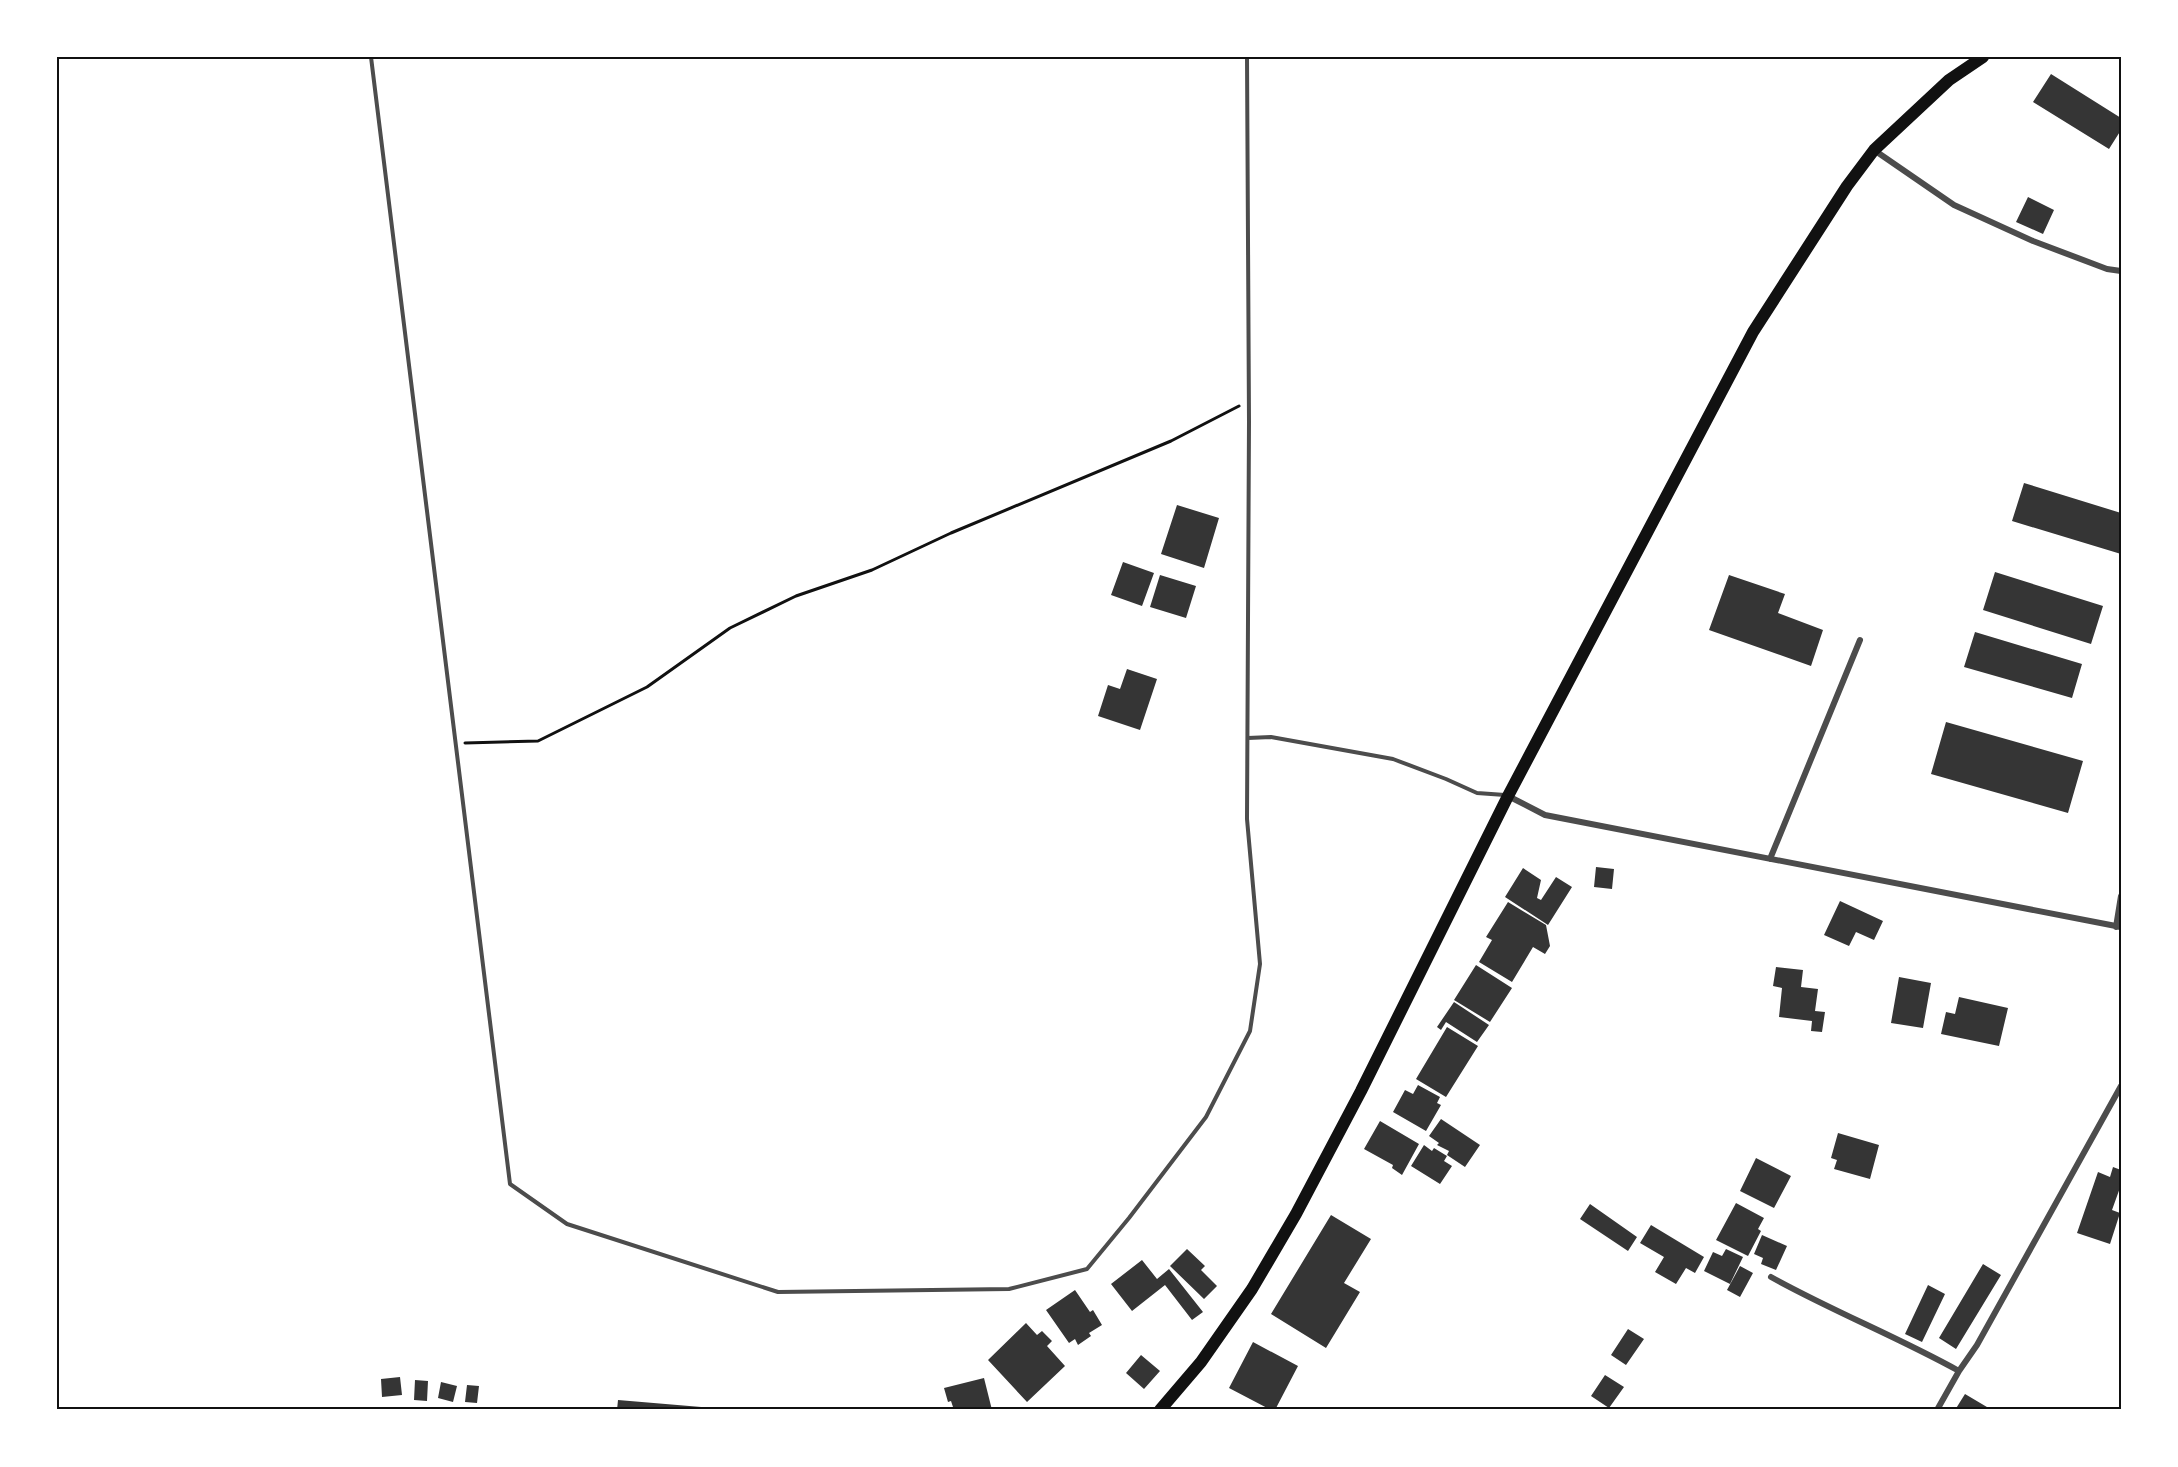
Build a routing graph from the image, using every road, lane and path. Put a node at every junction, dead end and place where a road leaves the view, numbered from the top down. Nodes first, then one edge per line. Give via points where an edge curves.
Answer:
1 (371, 57) edge
2 (1247, 57) edge
3 (1983, 57) edge
4 (1874, 150) junction
5 (2121, 271) edge
6 (1239, 406) dead end
7 (1860, 640) dead end
8 (1248, 738) junction
9 (455, 744) junction
10 (1508, 796) junction
11 (1770, 859) junction
12 (2121, 896) edge
13 (2118, 927) edge
14 (2121, 1086) edge
15 (1771, 1277) dead end
16 (1959, 1371) junction
17 (1160, 1410) edge
18 (1936, 1410) edge

1 - 9 lane
2 - 8 lane
3 - 4 main road via 1949,80
4 - 5 street via 1954,205 2033,241
4 - 10 main road via 1754,332
6 - 9 path via 1171,441 872,570 795,596 730,628 646,687 538,741
7 - 11 street
8 - 9 lane via 1247,819 1260,964 1250,1031 1206,1117 1087,1269 1009,1289 778,1292 567,1224 510,1184
8 - 10 lane via 1271,737 1394,759 1477,793
10 - 11 street via 1545,815
10 - 17 main road via 1296,1214 1201,1362
11 - 13 street
12 - 13 street
14 - 16 street
15 - 16 street
16 - 18 street

